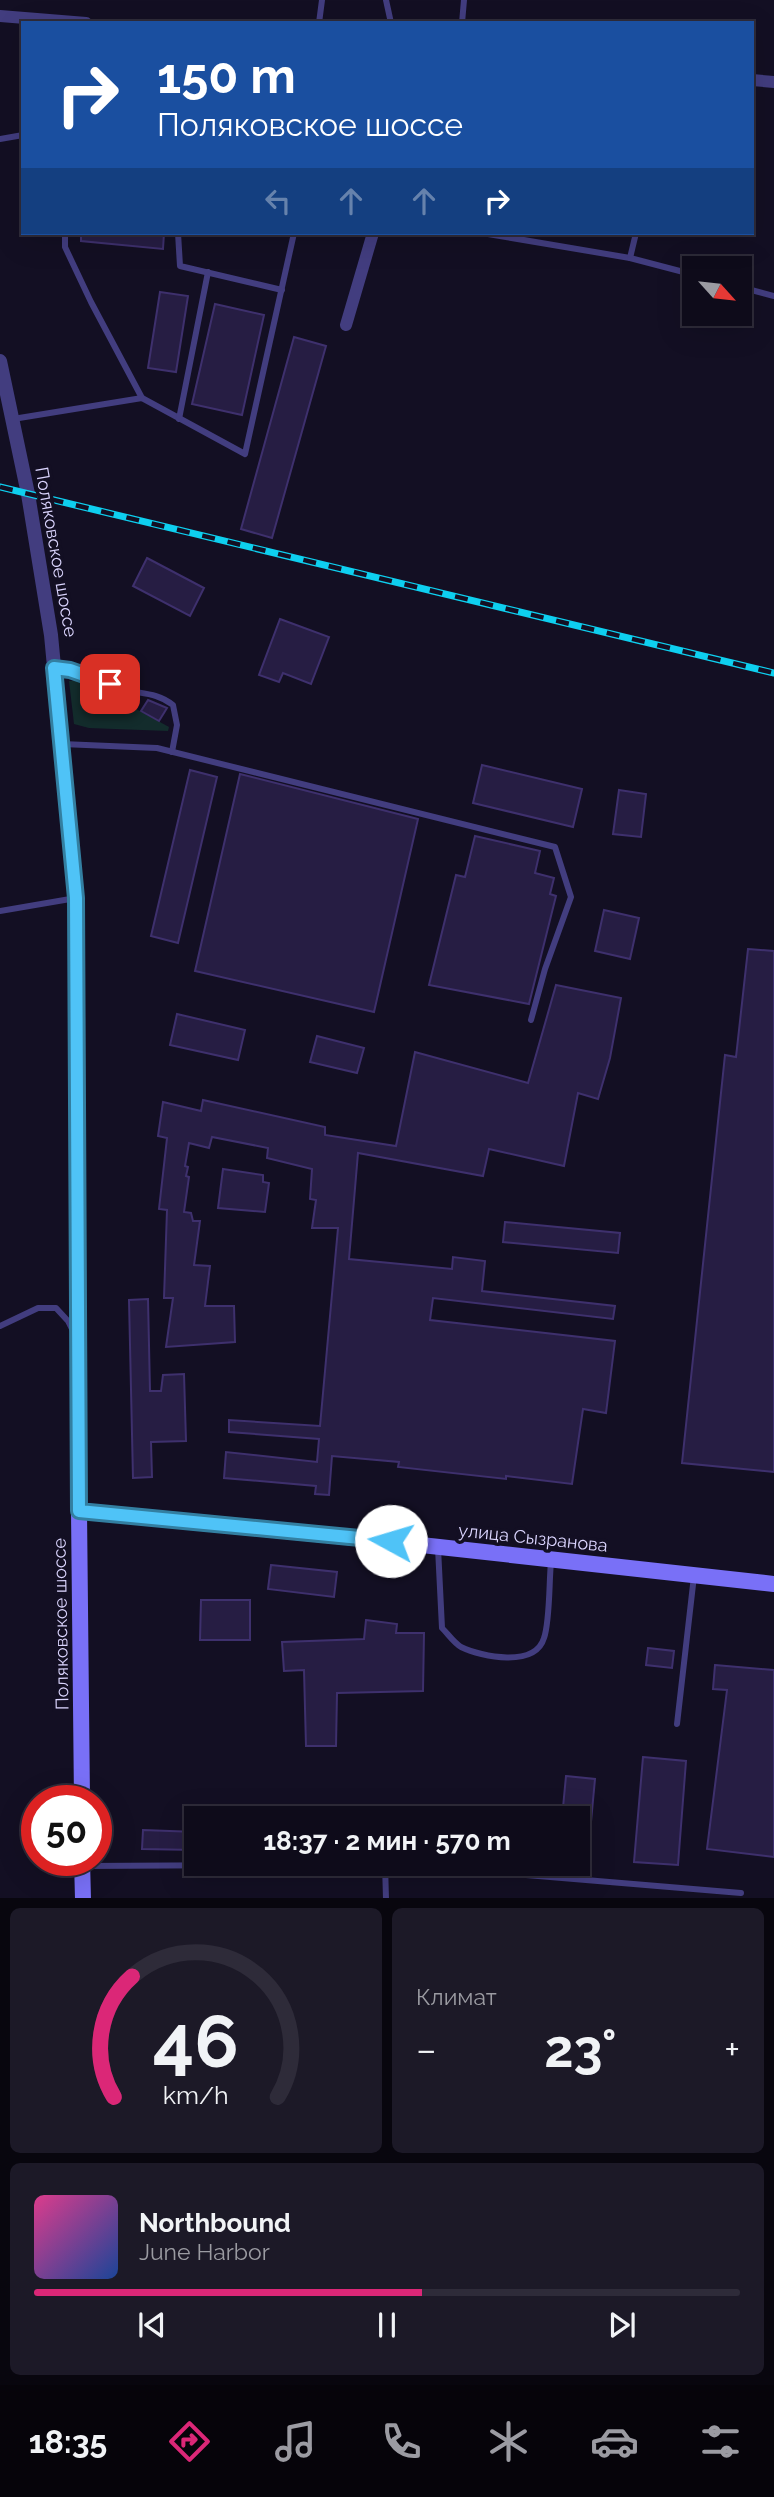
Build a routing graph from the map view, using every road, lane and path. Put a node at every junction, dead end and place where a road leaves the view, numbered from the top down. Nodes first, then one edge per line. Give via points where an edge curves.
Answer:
1 (322, 0) edge
2 (386, 0) edge
3 (464, 0) edge
4 (0, 16) edge
5 (61, 21) edge
6 (319, 21) edge
7 (391, 21) edge
8 (462, 21) edge
9 (754, 80) edge
10 (774, 82) edge
11 (21, 135) edge
12 (0, 139) edge
13 (65, 235) edge
14 (178, 235) edge
15 (294, 235) edge
16 (372, 235) edge
17 (494, 235) edge
18 (636, 235) edge
19 (630, 258) junction
20 (208, 272) junction
21 (682, 272) edge
22 (282, 289) junction
23 (752, 290) edge
24 (774, 296) edge
25 (345, 325) dead end
26 (0, 361) edge
27 (142, 398) junction
28 (12, 419) junction
29 (179, 419) junction
30 (54, 668) junction
31 (62, 744) junction
32 (172, 752) junction
33 (76, 898) junction
34 (0, 911) edge
35 (531, 1020) dead end
36 (0, 1326) edge
37 (78, 1341) junction
38 (79, 1511) junction
39 (437, 1546) junction
40 (551, 1559) junction
41 (694, 1575) junction
42 (774, 1584) edge
43 (677, 1724) dead end
44 (82, 1785) edge
45 (112, 1863) edge
46 (184, 1863) edge
47 (82, 1876) edge
48 (385, 1876) edge
49 (527, 1876) edge
50 (741, 1894) dead end
51 (83, 1898) edge
52 (386, 1898) edge

1 - 6 lane
2 - 7 lane
3 - 8 lane
4 - 5 street
9 - 10 street
11 - 12 lane
13 - 27 lane via 65,247
14 - 20 lane via 180,266
15 - 22 lane
16 - 25 street
17 - 19 lane
18 - 19 lane
19 - 21 lane
20 - 22 lane
20 - 29 lane
22 - 29 lane via 245,454
23 - 24 lane
26 - 28 street, Поляковское шоссе
27 - 28 lane
27 - 29 lane
28 - 30 street, Поляковское шоссе
30 - 31 street, Поляковское шоссе
30 - 32 lane via 162,696 173,705 177,725
31 - 32 lane
31 - 33 street, Поляковское шоссе
32 - 35 lane via 555,847 571,897
33 - 34 lane
33 - 37 street, Поляковское шоссе
36 - 37 lane via 38,1308 56,1308
37 - 38 street, Поляковское шоссе
38 - 39 main road, улица Сызранова
38 - 44 main road, Поляковское шоссе
39 - 40 main road, улица Сызранова
39 - 40 lane via 442,1628 459,1646 482,1654 510,1657 536,1651 544,1639
40 - 41 main road, улица Сызранова
41 - 42 main road, улица Сызранова
41 - 43 lane
45 - 46 lane
47 - 51 main road
48 - 52 lane
49 - 50 lane

